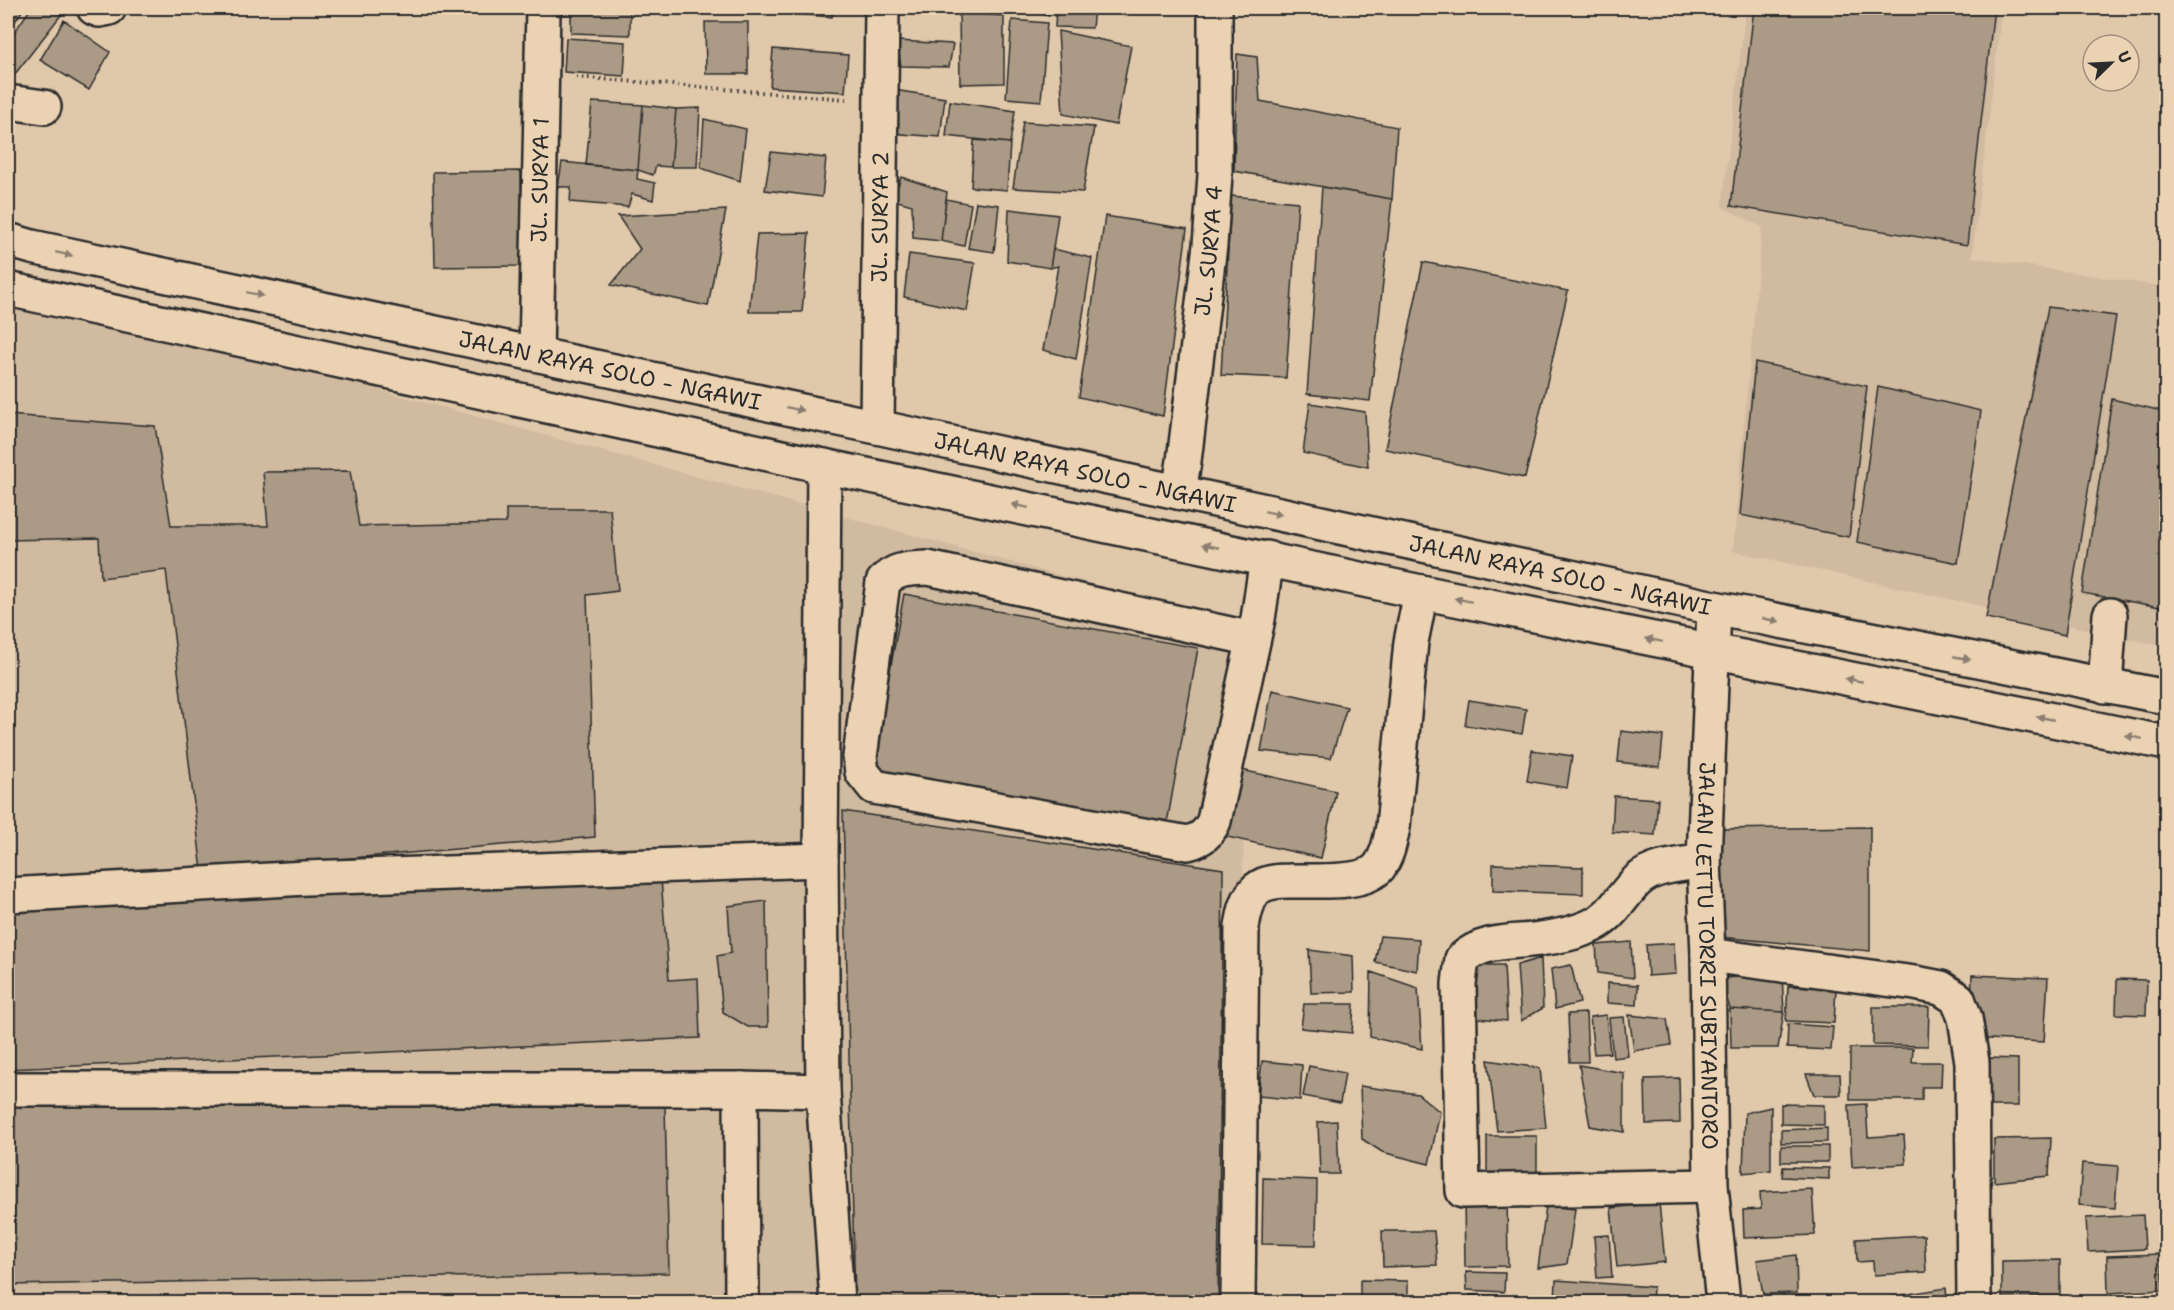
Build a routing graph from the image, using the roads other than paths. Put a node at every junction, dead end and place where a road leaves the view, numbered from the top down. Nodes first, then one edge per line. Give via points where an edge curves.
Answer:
1 (94, 8) edge
2 (109, 8) edge
3 (543, 8) edge
4 (882, 8) edge
5 (1215, 8) edge
6 (8, 102) edge
7 (44, 107) dead end
8 (8, 240) edge
9 (8, 289) edge
10 (536, 354) junction
11 (877, 426) junction
12 (824, 466) junction
13 (1179, 492) junction
14 (1267, 558) junction
15 (1421, 592) junction
16 (1714, 609) junction
17 (2110, 615) dead end
18 (1253, 639) junction
19 (1711, 652) junction
20 (2105, 686) junction
21 (2166, 697) edge
22 (2102, 730) junction
23 (2166, 743) edge
24 (821, 860) junction
25 (1704, 861) junction
26 (8, 895) edge
27 (1708, 955) junction
28 (18, 1089) dead end
29 (741, 1089) junction
30 (824, 1091) junction
31 (1711, 1186) junction
32 (742, 1302) edge
33 (837, 1302) edge
34 (1238, 1302) edge
35 (1723, 1302) edge
36 (1974, 1302) edge

1 - 2 main road
3 - 10 main road, JL. SURYA 1
4 - 11 main road, JL. SURYA 2
5 - 13 main road, JL. SURYA 4 via 1215,175 1210,245
6 - 7 main road
8 -> 10 main road, JALAN RAYA SOLO - NGAWI
9 - 12 main road, JALAN RAYA SOLO - NGAWI
10 -> 11 main road, JALAN RAYA SOLO - NGAWI
11 - 13 main road, JALAN RAYA SOLO - NGAWI
14 -> 12 main road, JALAN RAYA SOLO - NGAWI
12 - 24 main road
13 -> 16 main road, JALAN RAYA SOLO - NGAWI
14 - 15 main road, JALAN RAYA SOLO - NGAWI
14 - 18 main road
19 -> 15 main road, JALAN RAYA SOLO - NGAWI
15 - 34 main road via 1411,642 1388,852 1368,875 1348,880 1274,881 1255,891 1246,906 1242,927
16 - 19 main road, JALAN LETTU TORRI SUBIYANTORO
16 -> 20 main road, JALAN RAYA SOLO - NGAWI
17 - 20 main road
18 - 18 main road via 1214,821 1199,840 1188,843 874,787 862,772 860,757 883,582 897,571 928,568
22 -> 19 main road, JALAN RAYA SOLO - NGAWI
19 - 25 main road, JALAN LETTU TORRI SUBIYANTORO
20 - 21 main road, JALAN RAYA SOLO - NGAWI
20 - 22 main road
23 -> 22 main road, JALAN RAYA SOLO - NGAWI
24 - 26 main road via 306,879
24 - 30 main road
25 - 27 main road, JALAN LETTU TORRI SUBIYANTORO
25 - 31 main road via 1649,873 1638,880 1605,919 1588,927 1543,939 1485,945 1462,959 1459,984 1463,1191
27 - 31 main road, JALAN LETTU TORRI SUBIYANTORO
27 - 36 main road via 1915,983 1941,988 1958,999 1972,1062
28 - 29 main road
29 - 30 main road
29 - 32 main road
30 - 33 main road
31 - 35 main road, JALAN LETTU TORRI SUBIYANTORO

